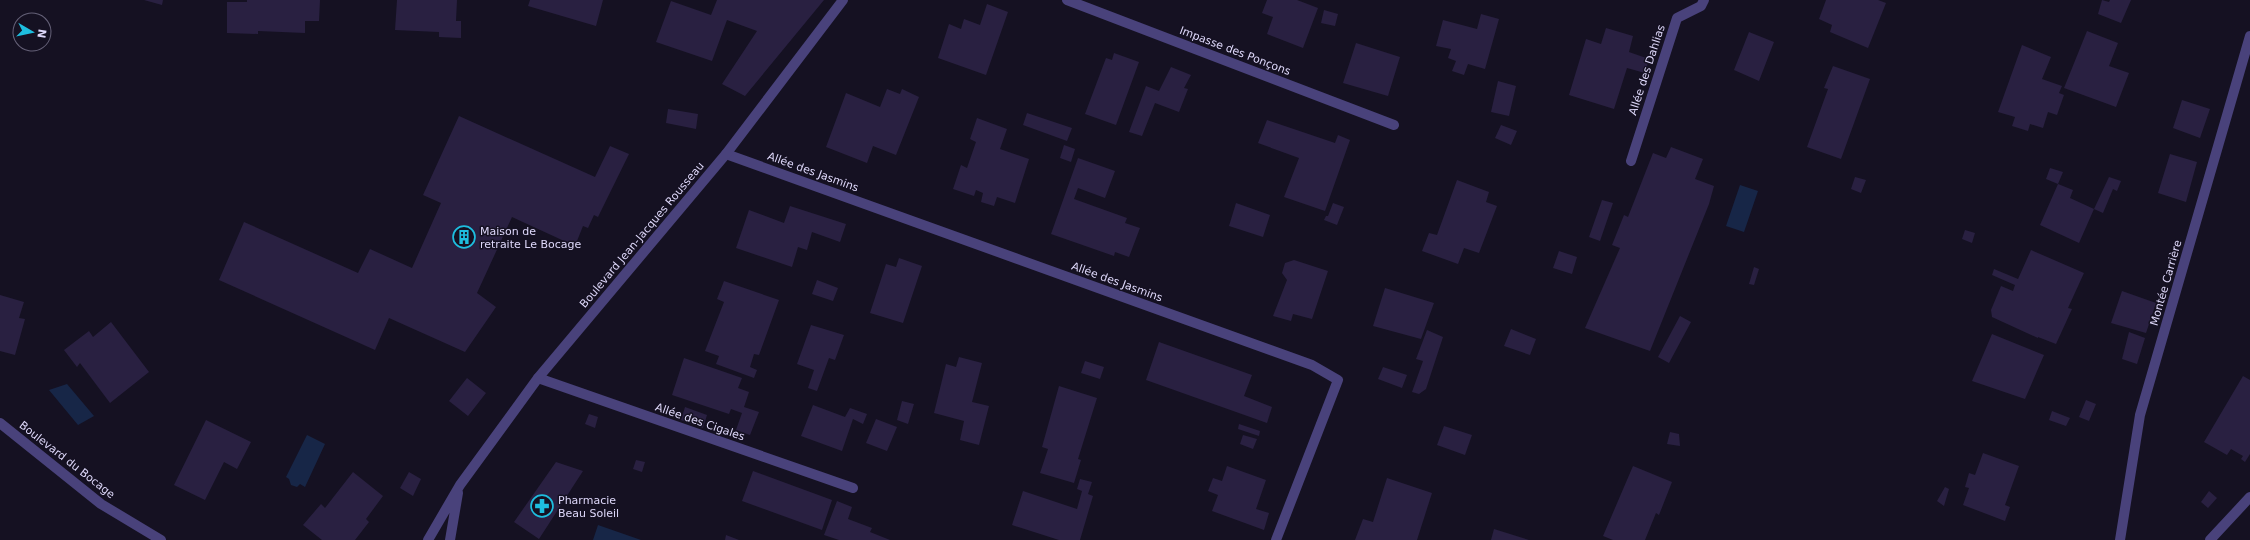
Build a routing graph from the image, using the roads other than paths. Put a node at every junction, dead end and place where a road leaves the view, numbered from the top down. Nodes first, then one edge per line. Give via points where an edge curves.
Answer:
1 (843, 0) edge
2 (1067, 0) edge
3 (1704, 0) edge
4 (2250, 36) edge
5 (1394, 125) dead end
6 (726, 154) junction
7 (1631, 161) dead end
8 (538, 378) junction
9 (0, 423) edge
10 (460, 486) junction
11 (853, 488) dead end
12 (2250, 497) edge
13 (161, 540) edge
14 (428, 540) edge
15 (450, 540) edge
16 (1276, 540) edge
17 (2120, 540) edge
18 (2210, 540) edge

1 - 6 street, Boulevard Jean-Jacques Rousseau
2 - 5 street, Impasse des Ponçons
3 - 7 street, Allée des Dahlias via 1701,6 1677,18
4 - 17 street, Montée Carrière via 2140,415
6 - 8 street, Boulevard Jean-Jacques Rousseau
6 - 16 street, Allée des Jasmins via 1304,362 1338,380
8 - 10 street, Boulevard Jean-Jacques Rousseau
8 - 11 street, Allée des Cigales
9 - 13 street, Boulevard du Bocage via 101,504
10 - 14 street, Boulevard Jean-Jacques Rousseau
10 - 15 street, Boulevard Jean-Jacques Rousseau
12 - 18 street

